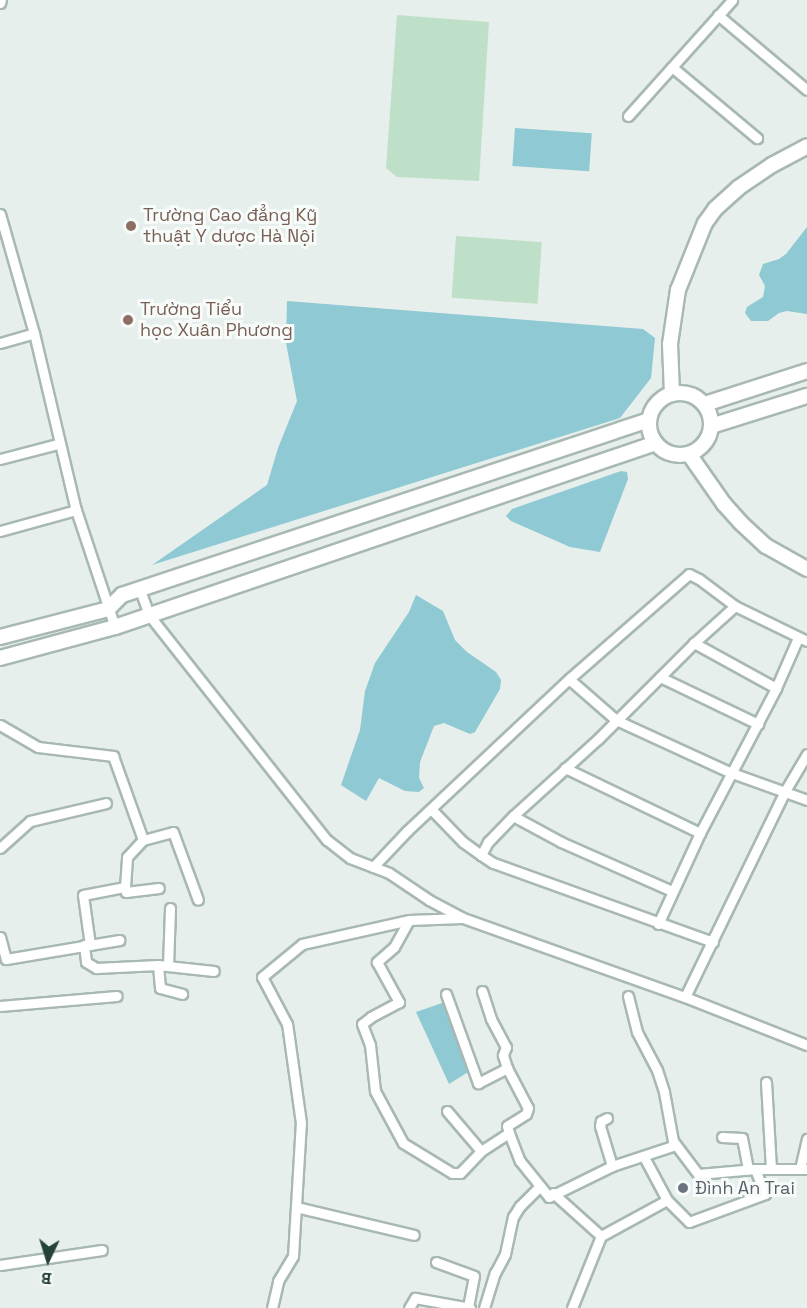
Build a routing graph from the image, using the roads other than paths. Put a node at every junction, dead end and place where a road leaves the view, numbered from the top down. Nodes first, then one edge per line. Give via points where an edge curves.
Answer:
1 (732, 0) edge
2 (718, 15) junction
3 (672, 67) junction
4 (807, 90) edge
5 (628, 116) dead end
6 (757, 138) dead end
7 (807, 146) edge
8 (0, 214) edge
9 (34, 333) junction
10 (0, 343) edge
11 (807, 371) edge
12 (672, 394) junction
13 (807, 396) edge
14 (705, 404) junction
15 (649, 420) junction
16 (711, 426) junction
17 (656, 443) junction
18 (58, 444) junction
19 (689, 454) junction
20 (0, 459) edge
21 (76, 510) junction
22 (0, 531) edge
23 (807, 569) edge
24 (140, 590) junction
25 (735, 606) junction
26 (108, 609) junction
27 (149, 615) junction
28 (115, 627) junction
29 (0, 637) edge
30 (803, 640) edge
31 (694, 643) junction
32 (0, 658) edge
33 (660, 677) junction
34 (569, 679) junction
35 (776, 688) junction
36 (616, 720) junction
37 (758, 724) junction
38 (0, 725) edge
39 (807, 754) edge
40 (566, 768) junction
41 (732, 773) junction
42 (785, 791) junction
43 (807, 800) edge
44 (106, 803) dead end
45 (431, 808) junction
46 (513, 816) junction
47 (700, 833) junction
48 (143, 840) junction
49 (0, 848) edge
50 (482, 855) junction
51 (373, 867) junction
52 (125, 887) junction
53 (159, 888) dead end
54 (672, 891) junction
55 (198, 900) dead end
56 (170, 908) dead end
57 (463, 918) junction
58 (409, 920) junction
59 (658, 924) junction
60 (0, 937) edge
61 (119, 940) dead end
62 (713, 942) junction
63 (87, 945) junction
64 (163, 965) junction
65 (214, 971) dead end
66 (482, 991) dead end
67 (182, 994) dead end
68 (446, 994) dead end
69 (117, 996) dead end
70 (628, 996) dead end
71 (685, 997) junction
72 (0, 1006) edge
73 (807, 1045) edge
74 (507, 1068) junction
75 (766, 1082) dead end
76 (447, 1111) dead end
77 (607, 1118) dead end
78 (509, 1132) junction
79 (722, 1137) dead end
80 (807, 1139) edge
81 (676, 1145) junction
82 (481, 1151) junction
83 (644, 1156) junction
84 (612, 1166) junction
85 (751, 1169) junction
86 (771, 1169) junction
87 (804, 1169) edge
88 (540, 1186) junction
89 (553, 1193) junction
90 (667, 1200) junction
91 (296, 1207) junction
92 (414, 1235) dead end
93 (601, 1236) junction
94 (102, 1250) dead end
95 (436, 1262) dead end
96 (0, 1265) edge
97 (272, 1308) edge
98 (409, 1308) edge
99 (469, 1308) edge
100 (484, 1308) edge
101 (572, 1308) edge

1 - 2 street
2 - 3 street
2 - 4 street
3 - 5 street
3 - 6 street
7 - 12 street via 738,188 705,223 676,299 670,344
8 - 9 street
9 - 10 street
9 - 18 street
11 - 14 street
12 - 14 street via 687,393
12 - 15 street via 658,402
13 - 16 street
14 - 16 street
15 - 17 street
15 - 24 street
16 - 19 street via 706,442
17 - 19 street via 669,453
17 - 27 street
18 - 20 street
18 - 21 street
19 - 23 street via 741,523 766,546
21 - 22 street
21 - 26 street
24 - 26 street via 122,596
24 - 27 street
25 - 30 street
25 - 31 street
25 - 34 street via 689,574
26 - 28 street
26 - 29 street
27 - 28 street
27 - 51 street via 327,840 350,858
28 - 32 street
30 - 35 street
31 - 33 street
31 - 35 street
33 - 36 street
33 - 37 street
34 - 36 street
34 - 45 street
35 - 37 street
36 - 40 street
36 - 41 street
37 - 41 street
38 - 48 street via 38,747 113,756
39 - 42 street
40 - 46 street
40 - 47 street
41 - 42 street
41 - 47 street
42 - 43 street
42 - 62 street
44 - 49 street via 30,821
45 - 50 street via 463,842
45 - 51 street
46 - 50 street via 488,842
46 - 54 street via 561,842
47 - 54 street
48 - 52 street via 126,856
48 - 55 street via 173,832
50 - 59 street via 493,863
51 - 57 street
52 - 53 street via 126,892
52 - 63 street via 83,895
54 - 59 street
56 - 64 street
57 - 58 street
57 - 71 street
58 - 82 street via 394,947 377,963 399,1002 363,1023 370,1045 375,1091 403,1143 452,1173 458,1174
58 - 91 street via 302,944 262,977 290,1035 301,1124
59 - 62 street
60 - 63 street via 6,959
61 - 63 street
62 - 71 street
63 - 64 street via 86,962 96,968
64 - 65 street
64 - 67 street via 160,988
66 - 74 street via 490,1019 506,1047 503,1055
68 - 74 street via 478,1083
69 - 72 street
70 - 81 street via 637,1032 657,1070
71 - 73 street
74 - 78 street via 528,1108 526,1114 507,1126
75 - 86 street
76 - 82 street
77 - 84 street via 600,1126
78 - 82 street
78 - 88 street via 520,1161
79 - 85 street via 742,1138
80 - 87 street
81 - 83 street
81 - 85 street via 698,1174
83 - 84 street
83 - 90 street
84 - 89 street
85 - 86 street
85 - 90 street via 765,1194 689,1222
86 - 87 street
88 - 89 street via 549,1197
88 - 100 street via 513,1217 505,1254
89 - 93 street
90 - 93 street
91 - 92 street
91 - 97 street via 293,1256 278,1281
93 - 101 street
94 - 96 street
95 - 99 street via 474,1276
98 - 99 street via 415,1298

